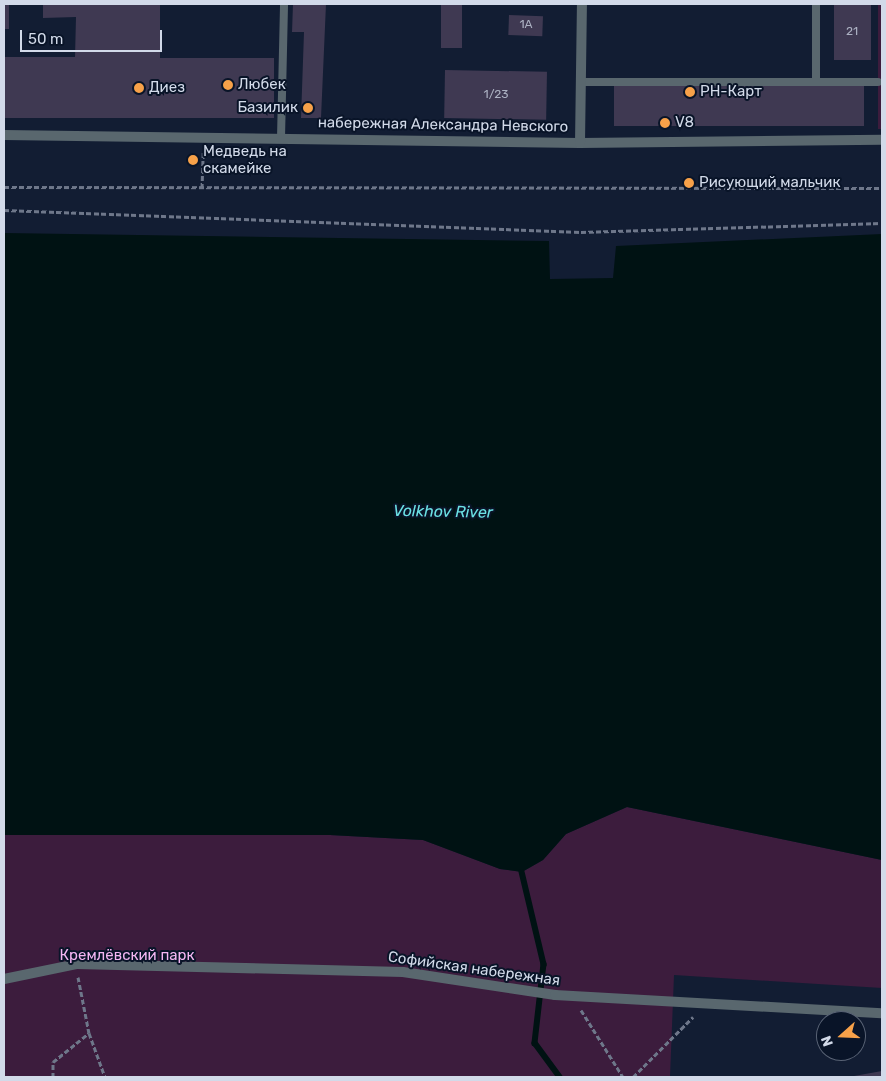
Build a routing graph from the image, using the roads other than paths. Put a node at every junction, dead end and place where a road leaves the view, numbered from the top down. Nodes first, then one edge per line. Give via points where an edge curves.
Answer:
1 (284, 4) edge
2 (582, 4) edge
3 (816, 4) edge
4 (581, 82) junction
5 (816, 82) junction
6 (878, 82) dead end
7 (4, 135) edge
8 (281, 138) junction
9 (882, 140) edge
10 (580, 143) junction
11 (4, 979) edge
12 (882, 1013) edge

1 - 8 lane
2 - 4 street
3 - 5 lane
4 - 5 lane
4 - 10 street
5 - 6 lane
7 - 8 street, набережная Александра Невского
8 - 10 street, набережная Александра Невского
9 - 10 street, набережная Александра Невского
11 - 12 street, Софийская набережная via 77,964 402,972 555,995

